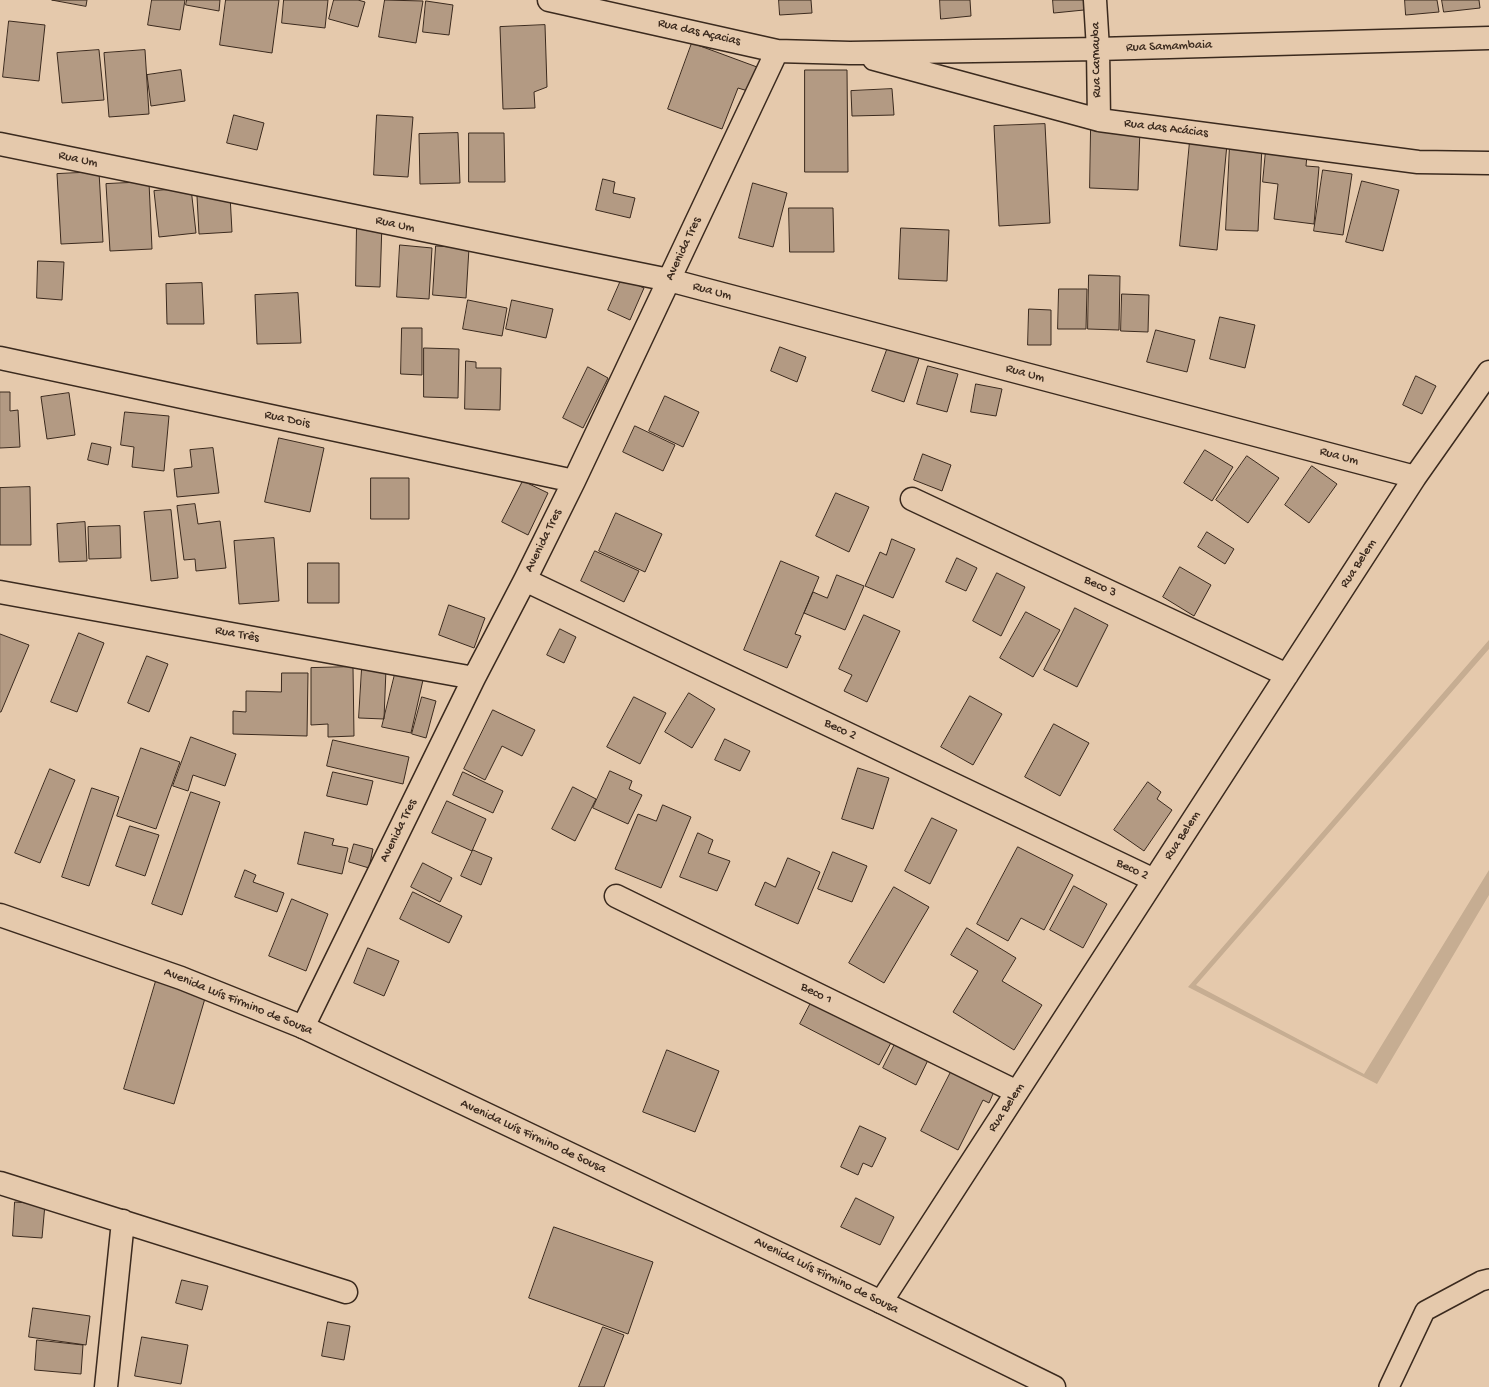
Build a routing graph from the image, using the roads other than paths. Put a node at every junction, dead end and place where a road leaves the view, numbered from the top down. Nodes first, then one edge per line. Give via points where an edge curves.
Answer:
1 (549, 0) edge
2 (1095, 0) edge
3 (1489, 38) edge
4 (1098, 49) junction
5 (776, 51) junction
6 (850, 53) junction
7 (1099, 120) junction
8 (0, 144) edge
9 (1489, 163) edge
10 (669, 280) junction
11 (0, 358) edge
12 (1489, 372) edge
13 (1415, 477) junction
14 (574, 481) junction
15 (912, 500) dead end
16 (525, 580) junction
17 (0, 592) edge
18 (1287, 675) junction
19 (474, 678) junction
20 (1154, 880) junction
21 (616, 896) dead end
22 (0, 914) edge
23 (303, 1027) junction
24 (1017, 1092) junction
25 (0, 1183) edge
26 (123, 1222) junction
27 (1489, 1279) edge
28 (346, 1292) dead end
29 (881, 1302) junction
30 (106, 1387) edge
31 (1054, 1387) edge
32 (1389, 1387) edge

1 - 5 street, Rua das Açacias
2 - 4 street, Rua Carnauba
3 - 4 street, Rua Samambaia
4 - 6 street, Rua Samambaia
4 - 7 street, Rua Carnauba
5 - 6 street, Rua das Açacias
5 - 10 street, Avenida Tres
6 - 7 street, Rua das Acácias
7 - 9 street, Rua das Acácias via 1418,162
8 - 10 street, Rua Um
10 - 13 street, Rua Um
10 - 14 street, Avenida Tres
11 - 14 street, Rua Dois
12 - 13 street, Rua Belem
13 - 18 street, Rua Belem
14 - 16 street, Avenida Tres
15 - 18 street, Beco 3
16 - 19 street, Avenida Tres
16 - 20 street, Beco 2
17 - 19 street, Rua Três
18 - 20 street, Rua Belem
19 - 23 street, Avenida Tres
20 - 24 street, Rua Belem
21 - 24 street, Beco 1
22 - 23 street, Avenida Luís Firmino de Sousa via 181,978
23 - 29 street, Avenida Luís Firmino de Sousa
24 - 29 street, Rua Belem
25 - 26 street
26 - 28 street
26 - 30 street
27 - 32 lane via 1425,1311
29 - 31 street, Avenida Luís Firmino de Sousa

